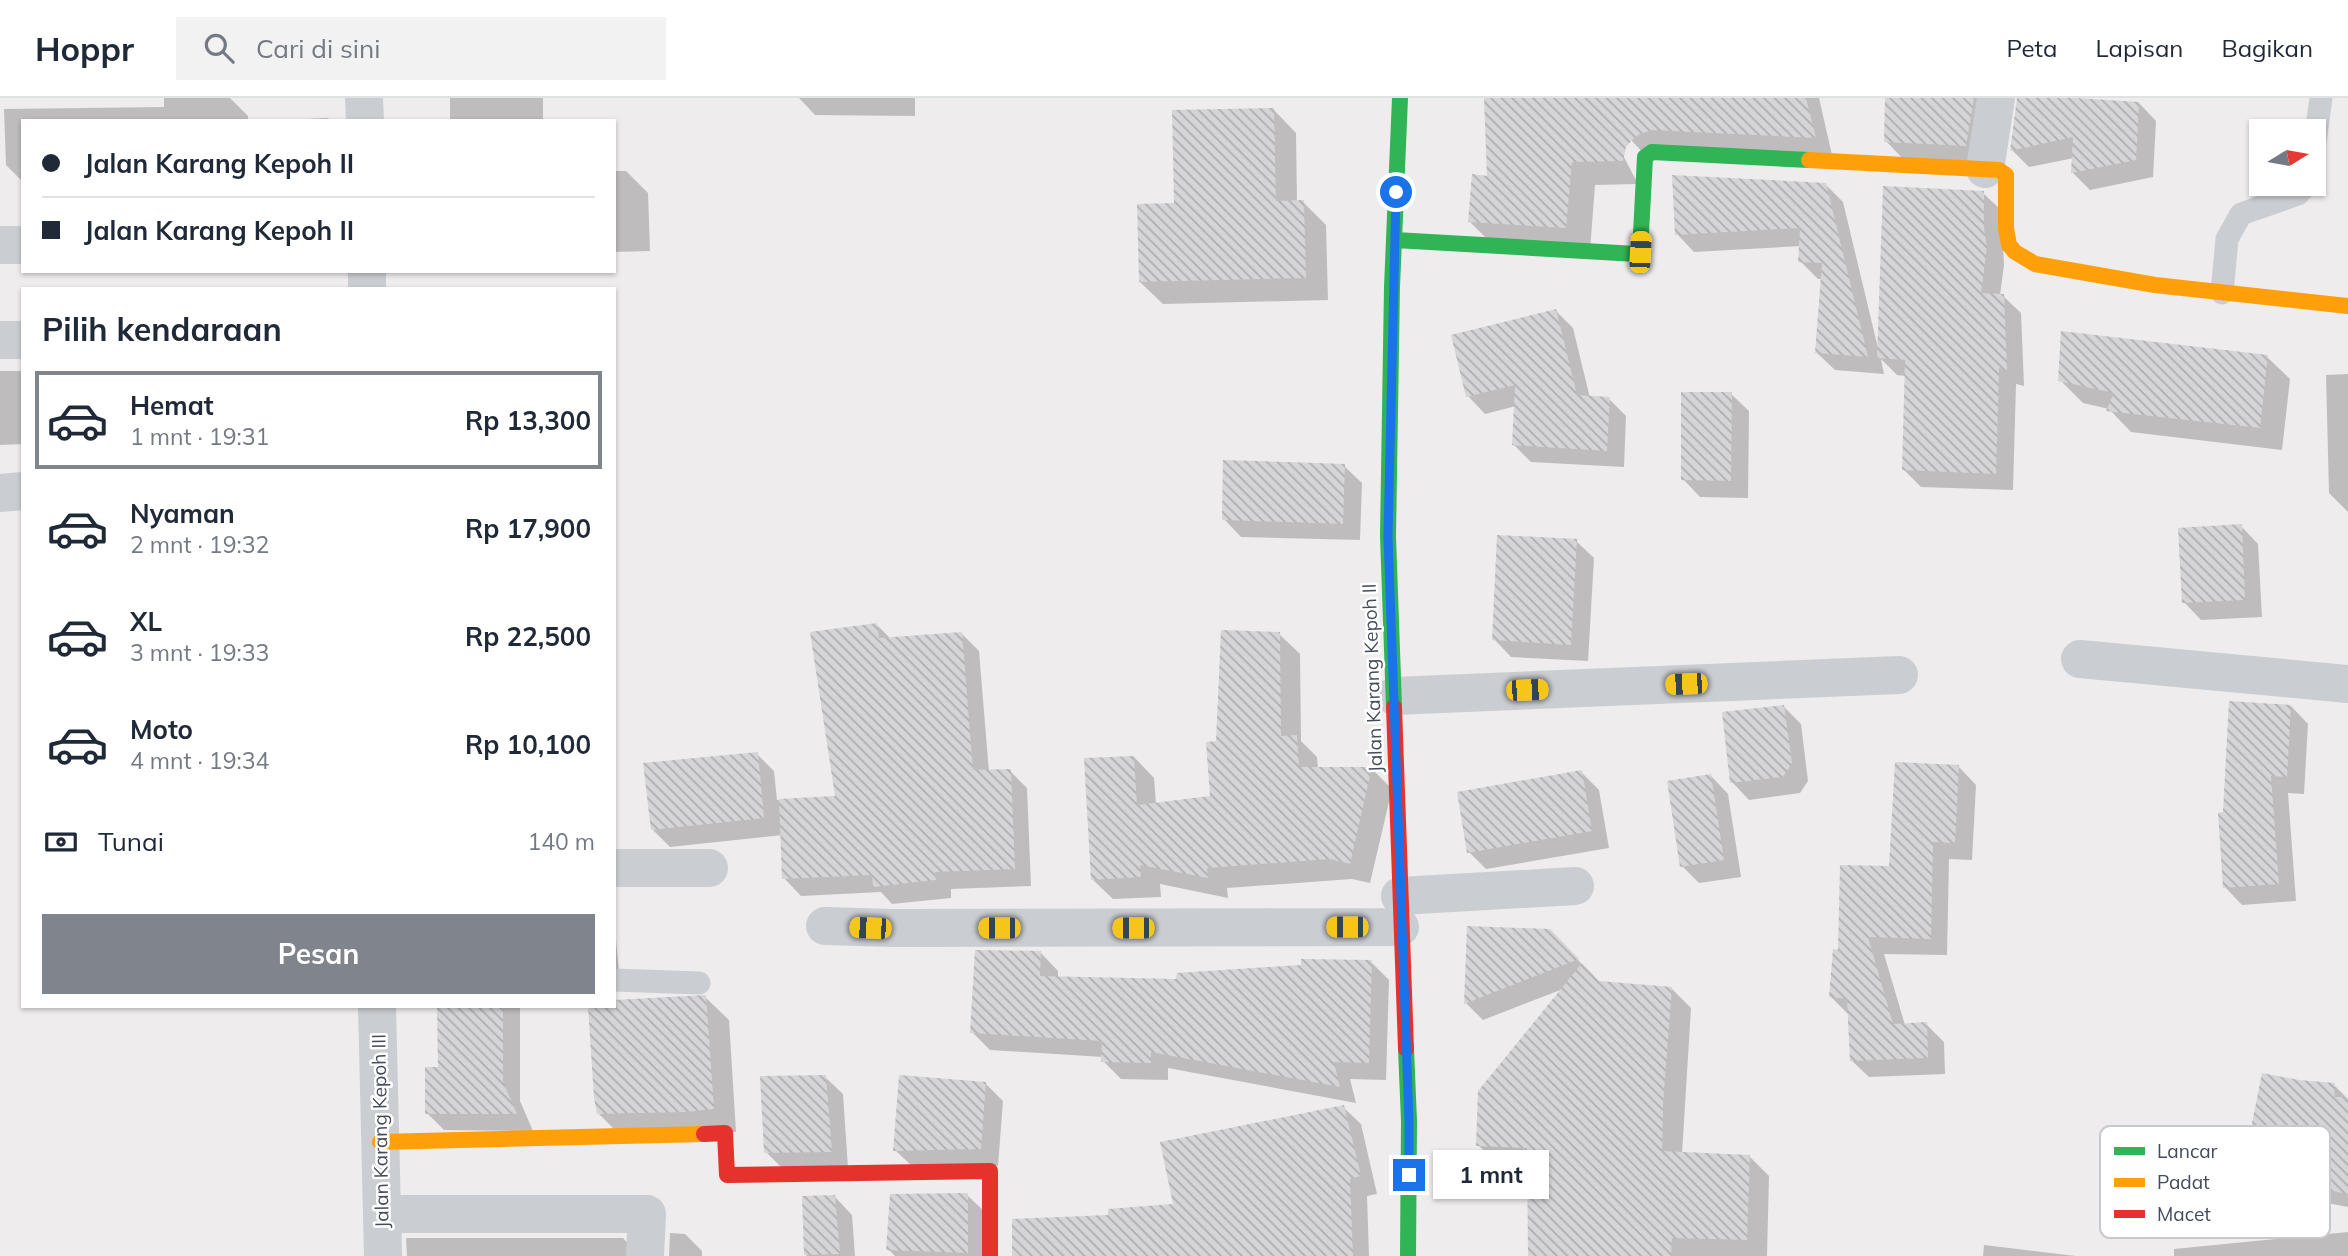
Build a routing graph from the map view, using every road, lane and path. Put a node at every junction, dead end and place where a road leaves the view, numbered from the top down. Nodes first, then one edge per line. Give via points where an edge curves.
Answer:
1 (365, 98) edge
2 (1400, 98) edge
3 (1996, 98) edge
4 (2321, 98) edge
5 (365, 119) edge
6 (2318, 119) edge
7 (1985, 169) junction
8 (2292, 196) edge
9 (1395, 240) junction
10 (0, 245) edge
11 (21, 245) edge
12 (2222, 293) junction
13 (2348, 306) edge
14 (0, 340) edge
15 (21, 340) edge
16 (21, 491) edge
17 (0, 492) edge
18 (2080, 659) dead end
19 (1899, 675) dead end
20 (2348, 684) edge
21 (1394, 696) junction
22 (616, 868) edge
23 (709, 868) dead end
24 (1575, 886) dead end
25 (1401, 911) junction
26 (824, 926) dead end
27 (616, 980) edge
28 (699, 983) dead end
29 (377, 1008) edge
30 (380, 1142) junction
31 (382, 1214) junction
32 (383, 1256) edge
33 (645, 1256) edge
34 (990, 1256) edge
35 (1408, 1256) edge

1 - 5 street
2 - 9 street, Jalan Karang Kepoh II
3 - 7 street
4 - 6 lane
7 - 9 street via 1652,152 1645,157 1640,252 1636,254
7 - 12 street via 2006,175 2009,246 2035,264
8 - 12 lane via 2241,214 2227,239
9 - 21 street, Jalan Karang Kepoh II via 1388,536
10 - 11 street
12 - 13 street
14 - 15 street
16 - 17 street
18 - 20 street
19 - 21 street
21 - 25 street, Jalan Karang Kepoh II
22 - 23 street
24 - 25 street
25 - 26 street via 892,928
25 - 35 street, Jalan Karang Kepoh II via 1409,1121
27 - 28 lane
29 - 30 street, Jalan Karang Kepoh III
30 - 31 street, Jalan Karang Kepoh III
30 - 34 street via 725,1133 727,1175 990,1171
31 - 32 street, Jalan Karang Kepoh III
31 - 33 street via 647,1214

